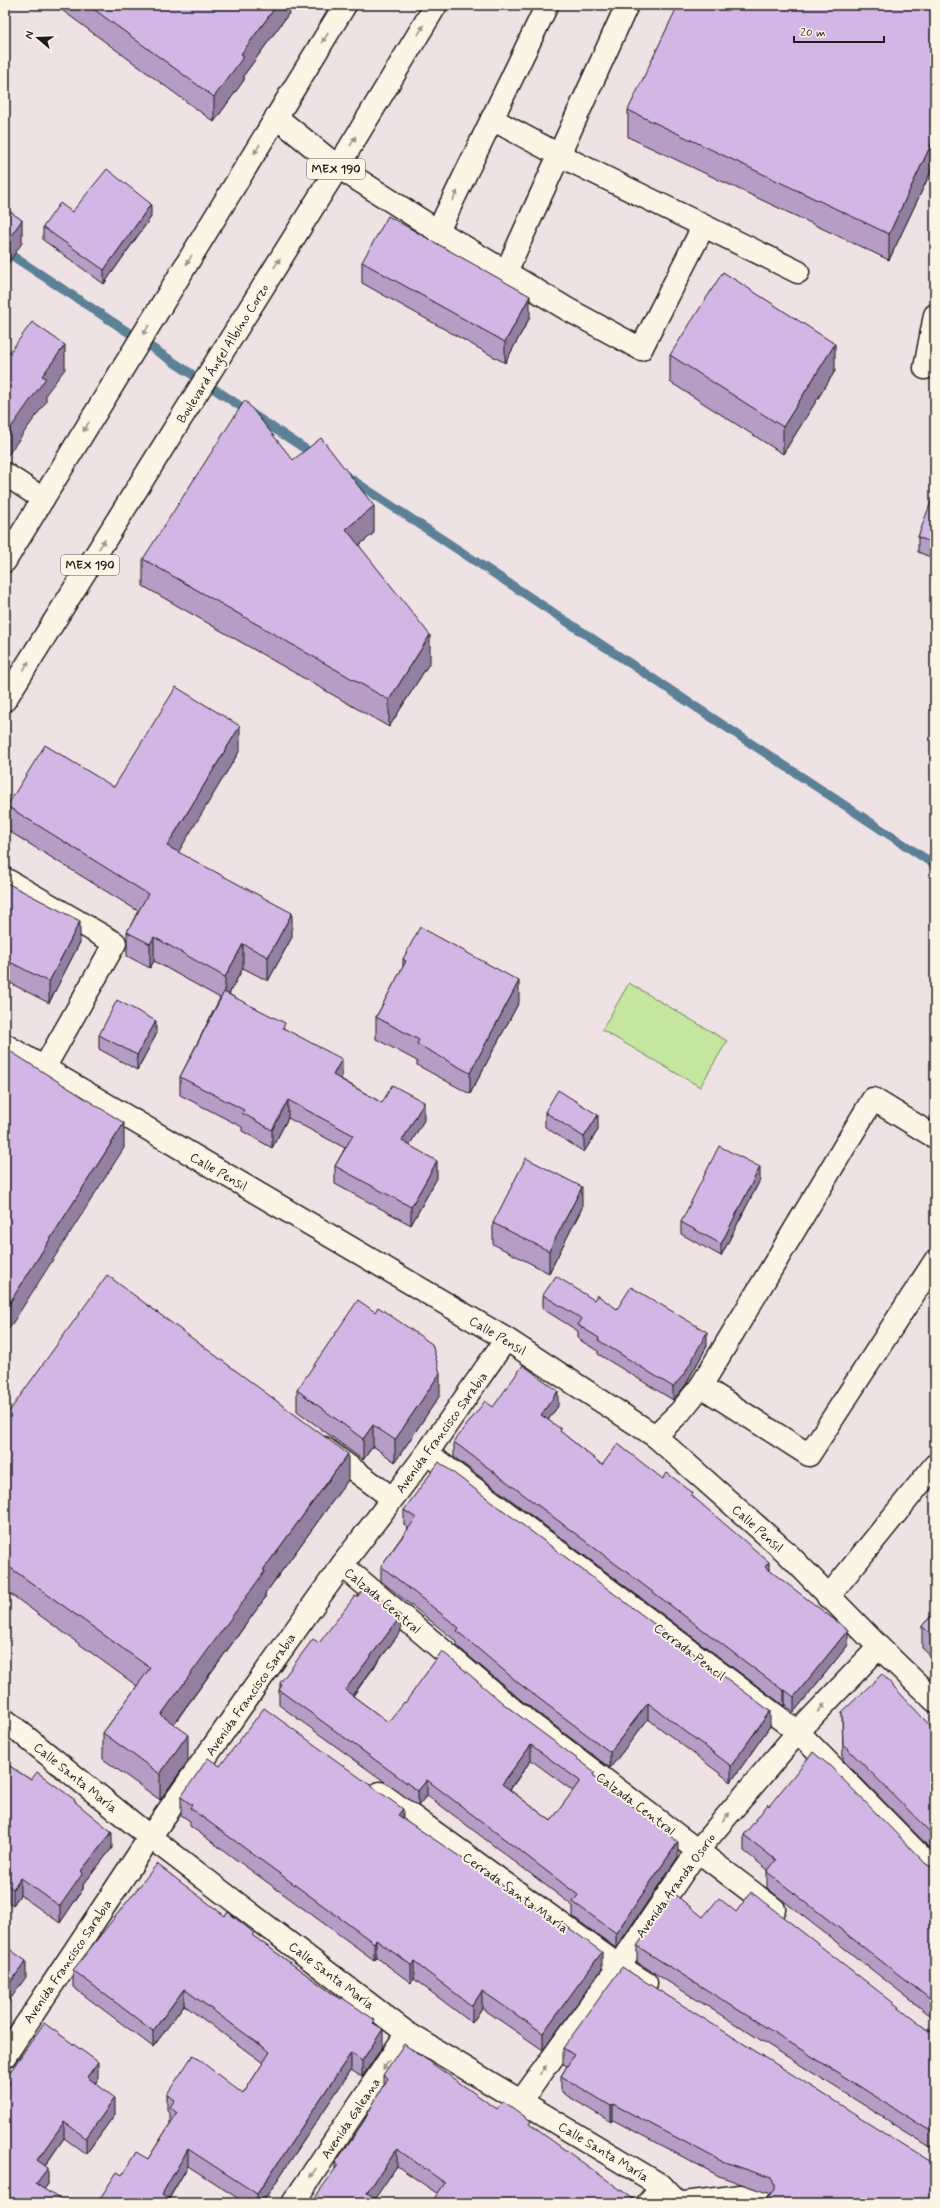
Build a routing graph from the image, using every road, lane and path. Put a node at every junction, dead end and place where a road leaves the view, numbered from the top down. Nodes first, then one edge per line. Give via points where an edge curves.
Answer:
1 (346, 5) edge
2 (436, 5) edge
3 (547, 5) edge
4 (627, 5) edge
5 (276, 117) junction
6 (492, 119) junction
7 (559, 156) junction
8 (338, 167) junction
9 (703, 226) junction
10 (438, 231) junction
11 (506, 272) junction
12 (798, 272) dead end
13 (935, 315) edge
14 (925, 368) dead end
15 (5, 474) edge
16 (43, 499) junction
17 (5, 561) edge
18 (5, 700) edge
19 (5, 879) edge
20 (5, 1045) edge
21 (44, 1068) junction
22 (935, 1137) edge
23 (935, 1261) edge
24 (506, 1340) junction
25 (701, 1386) junction
26 (306, 1434) edge
27 (655, 1436) junction
28 (427, 1453) junction
29 (935, 1464) edge
30 (392, 1498) junction
31 (342, 1565) junction
32 (828, 1597) junction
33 (878, 1647) junction
34 (247, 1698) junction
35 (935, 1701) edge
36 (266, 1712) edge
37 (5, 1720) edge
38 (798, 1732) junction
39 (362, 1781) edge
40 (150, 1837) junction
41 (698, 1850) junction
42 (935, 1871) edge
43 (791, 1923) edge
44 (619, 1966) junction
45 (666, 1995) edge
46 (11, 2033) edge
47 (407, 2033) junction
48 (5, 2056) edge
49 (521, 2101) junction
50 (662, 2186) junction
51 (293, 2203) edge
52 (648, 2203) edge
53 (678, 2203) edge
54 (684, 2203) edge
55 (762, 2203) edge

1 -> 5 street
8 -> 2 street, Boulevard Ángel Albino Corzo / MEX 190
3 - 6 street
4 - 7 street
5 - 8 street
5 -> 16 street
6 - 7 street
10 -> 6 street
7 - 9 street
7 - 11 street
8 - 10 street
18 -> 8 street, Boulevard Ángel Albino Corzo / MEX 190
9 - 11 street via 641,349 566,309
9 - 12 street
10 - 11 street
13 - 14 street
15 - 16 street
16 - 17 street
19 - 21 street via 114,943
20 - 21 street, Calle Pensil
21 - 24 street, Calle Pensil
22 - 25 street via 874,1100
23 - 25 street via 809,1455
24 - 27 street, Calle Pensil
24 - 28 street, Avenida Francisco Sarabia
25 - 27 street via 680,1412
26 - 30 street
27 - 32 street, Calle Pensil via 786,1552
28 - 30 street, Avenida Francisco Sarabia
28 - 38 street, Cerrada Pencil
29 - 32 street
30 - 31 street, Avenida Francisco Sarabia
31 - 34 street, Avenida Francisco Sarabia
31 - 41 street, Calzada Central via 512,1710
32 - 33 street, Calle Pensil
33 - 35 street, Calle Pensil
38 -> 33 street, Avenida Aranda Osorio
34 - 36 street
34 - 40 street, Avenida Francisco Sarabia
37 - 40 street, Calle Santa María
41 -> 38 street, Avenida Aranda Osorio
38 - 42 street, Cerrada Pencil
39 - 44 street, Cerrada Santa María
40 - 46 street, Avenida Francisco Sarabia
40 - 47 street, Calle Santa María
41 - 43 street, Calzada Central
41 - 44 street, Avenida Aranda Osorio
44 - 45 street, Cerrada Santa María
49 -> 44 street, Avenida Aranda Osorio
46 - 48 street, Avenida Francisco Sarabia
47 - 49 street, Calle Santa María
47 -> 51 street, Avenida Galeana
49 - 50 street, Calle Santa María
50 - 52 street
50 - 53 street, Calle Santa María
54 - 55 street via 742,2196

